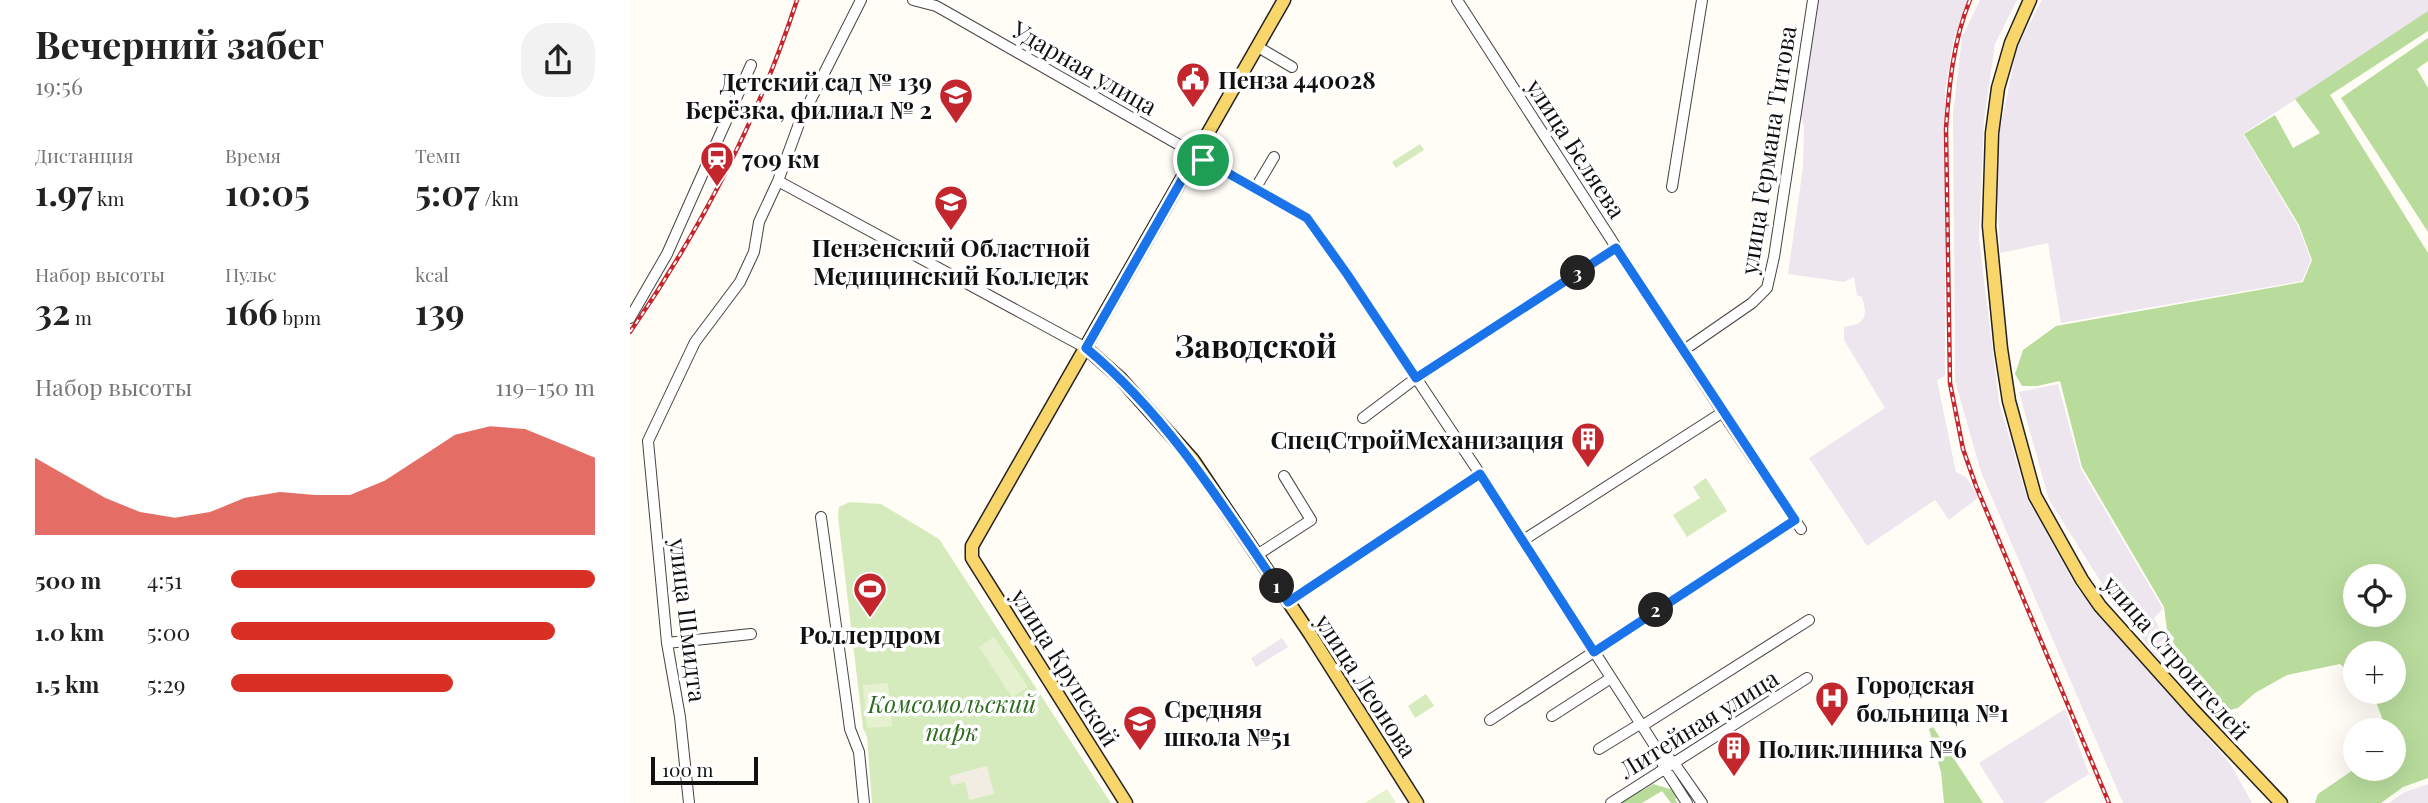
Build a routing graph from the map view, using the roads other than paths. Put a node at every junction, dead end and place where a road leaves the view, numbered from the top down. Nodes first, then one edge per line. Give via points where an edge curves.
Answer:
1 (861, 0) edge
2 (914, 0) edge
3 (1284, 0) edge
4 (1457, 0) edge
5 (1702, 0) edge
6 (1813, 0) edge
7 (2031, 0) edge
8 (1258, 47) junction
9 (751, 65) dead end
10 (1292, 67) dead end
11 (1196, 155) junction
12 (1274, 157) dead end
13 (780, 177) junction
14 (1672, 187) dead end
15 (1255, 189) junction
16 (1616, 248) junction
17 (630, 318) edge
18 (1086, 348) junction
19 (1684, 350) junction
20 (1416, 378) junction
21 (1723, 412) junction
22 (1363, 418) dead end
23 (1480, 474) junction
24 (1284, 476) dead end
25 (821, 517) dead end
26 (1795, 520) junction
27 (1801, 529) dead end
28 (1522, 541) junction
29 (1257, 555) junction
30 (1288, 602) junction
31 (1809, 620) dead end
32 (751, 634) dead end
33 (667, 643) junction
34 (1594, 652) junction
35 (1611, 678) junction
36 (1807, 678) dead end
37 (1552, 716) dead end
38 (1490, 720) dead end
39 (1641, 725) junction
40 (1599, 749) dead end
41 (1669, 765) junction
42 (689, 803) edge
43 (864, 803) edge
44 (1126, 803) edge
45 (1417, 803) edge
46 (1611, 803) edge
47 (1687, 803) edge
48 (1702, 803) edge
49 (2281, 803) edge

1 - 13 street via 800,121
2 - 11 street, Ударная улица via 936,6
3 - 8 main road
4 - 16 street, улица Беляева
5 - 14 street
6 - 19 street, улица Германа Титова via 1767,288
7 - 49 main road, улица Строителей via 2011,43 1998,88 1989,226 2007,388 2035,496 2100,606
8 - 10 street
8 - 11 main road
9 - 17 street via 667,254
11 - 15 street, Ударная улица
11 - 18 main road
12 - 15 street
13 - 18 street, улица Леонова
13 - 33 street, улица Шмидта via 759,222 754,252 740,282 695,342 648,441
15 - 20 street, Ударная улица via 1313,225
16 - 19 street, улица Беляева
16 - 20 street
18 - 29 main road, улица Леонова via 1121,378 1193,460
18 - 44 main road, улица Крупской via 971,553
19 - 21 street, улица Беляева
20 - 22 street
20 - 23 street, Ударная улица
21 - 26 street, улица Беляева
21 - 28 street
23 - 28 street, Ударная улица
23 - 30 street
24 - 29 street via 1311,520
25 - 43 street
26 - 27 street, улица Беляева
26 - 34 street
28 - 34 street, Ударная улица
29 - 30 main road, улица Леонова
30 - 45 main road, улица Леонова
31 - 39 street
32 - 33 street
33 - 42 street, улица Шмидта
34 - 35 street, Ударная улица
34 - 38 street
35 - 37 street
35 - 39 street, Ударная улица
36 - 41 street, Литейная улица
39 - 40 street
39 - 41 street, Ударная улица
41 - 46 street, Литейная улица
41 - 47 street, Ударная улица
41 - 48 street, Ударная улица

